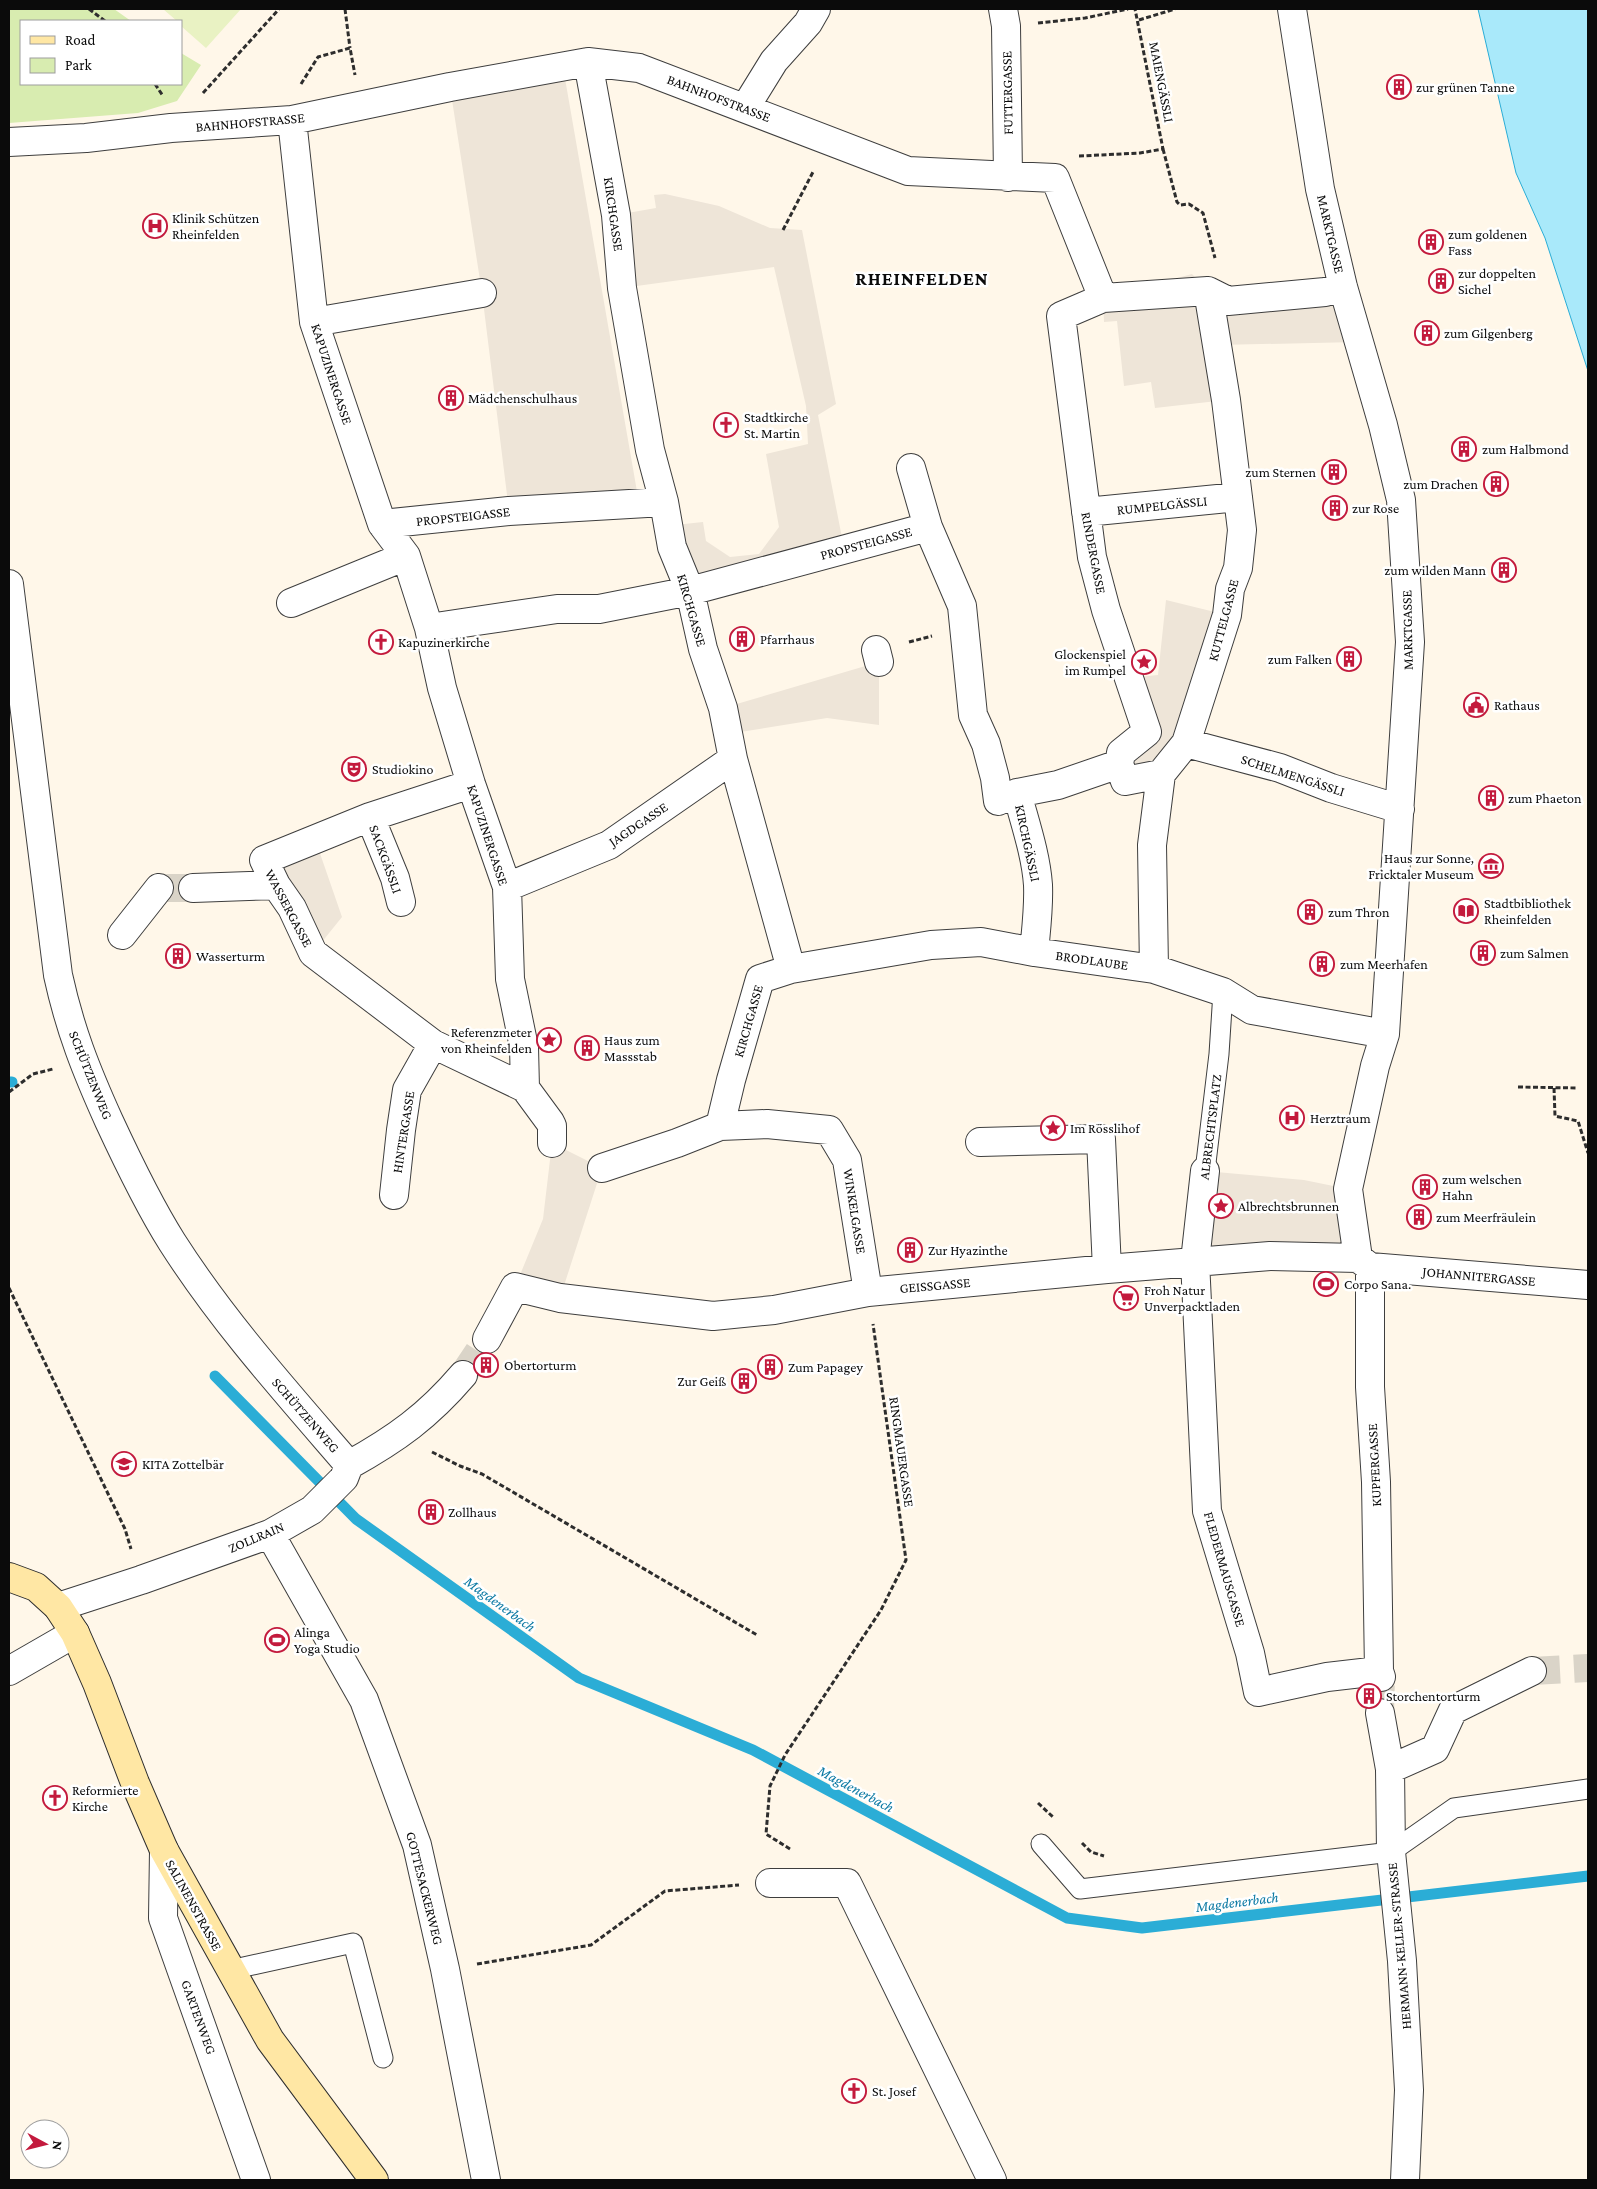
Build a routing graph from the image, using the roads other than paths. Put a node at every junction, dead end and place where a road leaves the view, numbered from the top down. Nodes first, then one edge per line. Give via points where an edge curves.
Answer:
1 (816, 9) edge
2 (1292, 9) edge
3 (1004, 17) edge
4 (588, 62) junction
5 (745, 108) junction
6 (292, 120) junction
7 (9, 142) edge
8 (1008, 177) junction
9 (1343, 287) junction
10 (1208, 291) junction
11 (482, 293) dead end
12 (1103, 298) junction
13 (314, 322) junction
14 (911, 468) dead end
15 (1238, 497) junction
16 (664, 502) junction
17 (1086, 512) junction
18 (382, 524) junction
19 (928, 527) junction
20 (406, 556) junction
21 (9, 584) edge
22 (690, 591) junction
23 (291, 603) dead end
24 (429, 628) junction
25 (1186, 743) junction
26 (733, 759) junction
27 (1119, 764) junction
28 (1162, 774) junction
29 (471, 784) junction
30 (1017, 794) junction
31 (1400, 808) junction
32 (370, 816) junction
33 (276, 885) junction
34 (507, 887) junction
35 (159, 888) dead end
36 (192, 888) tunnel mouth
37 (401, 902) dead end
38 (122, 935) dead end
39 (1034, 952) junction
40 (791, 969) junction
41 (1154, 969) junction
42 (1223, 992) junction
43 (1384, 1034) junction
44 (433, 1044) junction
45 (526, 1088) junction
46 (720, 1126) junction
47 (980, 1142) dead end
48 (552, 1143) dead end
49 (602, 1168) dead end
50 (1205, 1171) joint
51 (394, 1195) dead end
52 (1195, 1261) junction
53 (1364, 1262) junction
54 (1108, 1269) junction
55 (1588, 1286) edge
56 (868, 1292) junction
57 (487, 1339) tunnel mouth
58 (463, 1375) tunnel mouth
59 (347, 1471) junction
60 (270, 1534) junction
61 (9, 1577) edge
62 (58, 1606) junction
63 (75, 1633) junction
64 (9, 1671) edge
65 (1532, 1671) tunnel mouth
66 (1380, 1674) joint
67 (1380, 1713) tunnel mouth
68 (1390, 1769) junction
69 (1588, 1789) edge
70 (1041, 1844) dead end
71 (164, 1850) junction
72 (1391, 1852) junction
73 (770, 1883) road end
74 (230, 1970) junction
75 (383, 2058) dead end
76 (256, 2180) edge
77 (374, 2180) edge
78 (486, 2180) edge
79 (992, 2180) edge
80 (1405, 2180) edge

1 - 5 street via 808,23 774,61
2 - 9 street, MARKTGASSE via 1320,189
3 - 8 street, FUTTERGASSE
4 - 5 street, BAHNHOFSTRASSE via 640,68
4 - 6 street, BAHNHOFSTRASSE
4 - 16 street, KIRCHGASSE via 616,215 622,288 650,450
5 - 8 street, BAHNHOFSTRASSE via 908,171
6 - 7 street, BAHNHOFSTRASSE
6 - 13 street, KAPUZINERGASSE
8 - 12 street, BAHNHOFSTRASSE via 1055,178
9 - 10 street via 1325,292 1228,301
9 - 31 street, MARKTGASSE via 1383,425 1400,500 1410,642
10 - 12 street
10 - 15 street, KUTTELGASSE
11 - 13 street
12 - 17 street, RINDERGASSE via 1061,316
13 - 18 street, KAPUZINERGASSE
14 - 19 street
15 - 17 street, RUMPELGÄSSLI
15 - 25 street, KUTTELGASSE via 1242,530 1238,568 1230,589 1228,615
16 - 18 street, PROPSTEIGASSE via 509,511
16 - 22 street, KIRCHGASSE via 672,547
17 - 27 street, RINDERGASSE via 1092,557 1106,610 1147,732 1121,753
18 - 20 street, KAPUZINERGASSE
19 - 22 street, PROPSTEIGASSE
19 - 30 street, PROPSTEIGASSE via 962,606 973,714 986,744 998,801
20 - 23 street
20 - 24 street, KAPUZINERGASSE
21 - 59 street, SCHÜTZENWEG via 58,975 82,1062 134,1174 172,1242 258,1360
22 - 24 street, PROPSTEIGASSE via 599,610 557,609
22 - 26 street, KIRCHGASSE via 703,649 723,708
24 - 29 street, KAPUZINERGASSE via 442,688
25 - 28 street, KUTTELGASSE
25 - 31 street, SCHELMENGÄSSLI via 1280,768 1331,788
26 - 34 street, JAGDGASSE via 609,845
26 - 40 street, KIRCHGASSE
27 - 28 street via 1125,781
27 - 30 street, PROPSTEIGASSE via 1058,785
28 - 41 street, KUTTELGASSE via 1152,845
29 - 32 street, WASSERGASSE
29 - 34 street, KAPUZINERGASSE
30 - 39 street, KIRCHGÄSSLI via 1038,883
31 - 43 street, MARKTGASSE
32 - 33 street, WASSERGASSE via 264,860
32 - 37 street, SACKGÄSSLI
33 - 36 street
33 - 44 street, WASSERGASSE via 292,908 313,953
34 - 45 street, KAPUZINERGASSE via 510,979 524,1048
35 - 38 street
39 - 40 street, BRODLAUBE via 981,942 931,945
39 - 41 street, BRODLAUBE
40 - 46 street, KIRCHGASSE via 760,979
41 - 42 street, BRODLAUBE
42 - 43 street, BRODLAUBE via 1252,1010
42 - 50 lane, ALBRECHTSPLATZ
43 - 53 street, MARKTGASSE via 1348,1189
44 - 45 street, WASSERGASSE
44 - 51 street, HINTERGASSE via 407,1090
45 - 48 street via 552,1126
46 - 49 street, WINKELGASSE
46 - 56 street, WINKELGASSE via 767,1124 829,1130 847,1160
47 - 54 street via 1101,1139
50 - 52 street, ALBRECHTSPLATZ
52 - 53 street, GEISSGASSE via 1270,1256
52 - 54 street, GEISSGASSE
52 - 66 street, FLEDERMAUSGASSE via 1207,1511 1250,1653 1258,1692 1327,1677
53 - 55 street, JOHANNITERGASSE
53 - 66 street, KUPFERGASSE via 1376,1482
54 - 56 street, GEISSGASSE
56 - 57 street, GEISSGASSE via 774,1310 713,1316 560,1298 515,1287
58 - 59 street, ZOLLRAIN via 426,1414
59 - 60 street, ZOLLRAIN via 312,1510
60 - 62 street, ZOLLRAIN
60 - 78 street, GOTTESACKERWEG via 364,1700 417,1845
61 - 62 street via 36,1586
62 - 63 street, SALINENSTRASSE
63 - 64 street
63 - 71 street, SALINENSTRASSE
65 - 68 street via 1453,1710 1435,1750
67 - 68 street, HERMANN-KELLER-STRASSE
68 - 72 street, HERMANN-KELLER-STRASSE
69 - 72 lane via 1454,1808
70 - 72 lane via 1080,1889
71 - 74 street, SALINENSTRASSE
71 - 76 street, GARTENWEG via 164,1918
72 - 80 street, HERMANN-KELLER-STRASSE via 1402,1961 1409,2090
73 - 79 street via 847,1883
74 - 75 lane via 354,1943
74 - 77 street, SALINENSTRASSE via 270,2040

